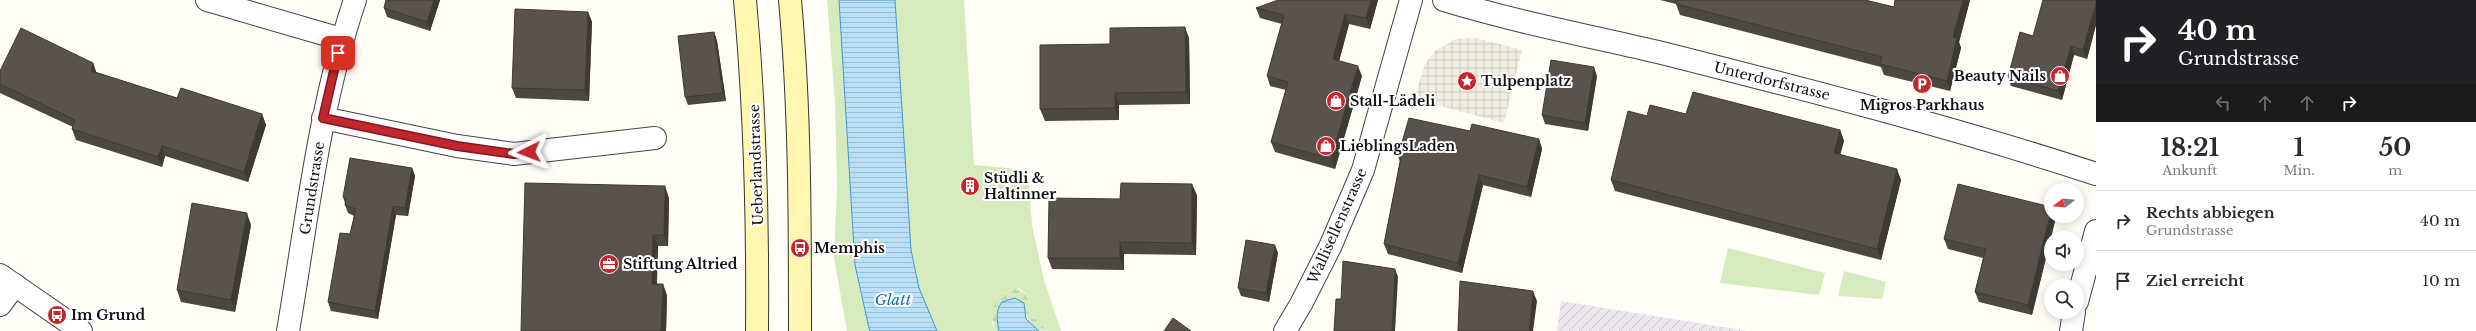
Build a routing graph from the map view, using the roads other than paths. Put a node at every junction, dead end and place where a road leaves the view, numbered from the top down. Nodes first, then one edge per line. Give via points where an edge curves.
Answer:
1 (207, 0) edge
2 (355, 0) edge
3 (746, 0) edge
4 (790, 0) edge
5 (1411, 0) edge
6 (1444, 0) edge
7 (341, 40) junction
8 (323, 118) junction
9 (655, 138) dead end
10 (2096, 174) edge
11 (2096, 231) edge
12 (2083, 279) edge
13 (7, 280) edge
14 (0, 305) edge
15 (2073, 319) edge
16 (81, 331) edge
17 (288, 331) edge
18 (757, 331) edge
19 (800, 331) edge
20 (1285, 331) edge
21 (2071, 331) edge

1 - 7 street
2 - 7 street, Grundstrasse
3 - 18 main road, Ueberlandstrasse via 753,86 758,226
4 - 19 main road via 797,78
5 - 20 street, Wallisellenstrasse via 1360,177 1330,247
6 - 10 street, Unterdorfstrasse via 1496,16 1651,51 1915,118
7 - 8 street, Grundstrasse
8 - 9 street via 457,146 514,154
8 - 17 street, Grundstrasse
11 - 12 street
13 - 14 street
13 - 16 street
15 - 21 street

